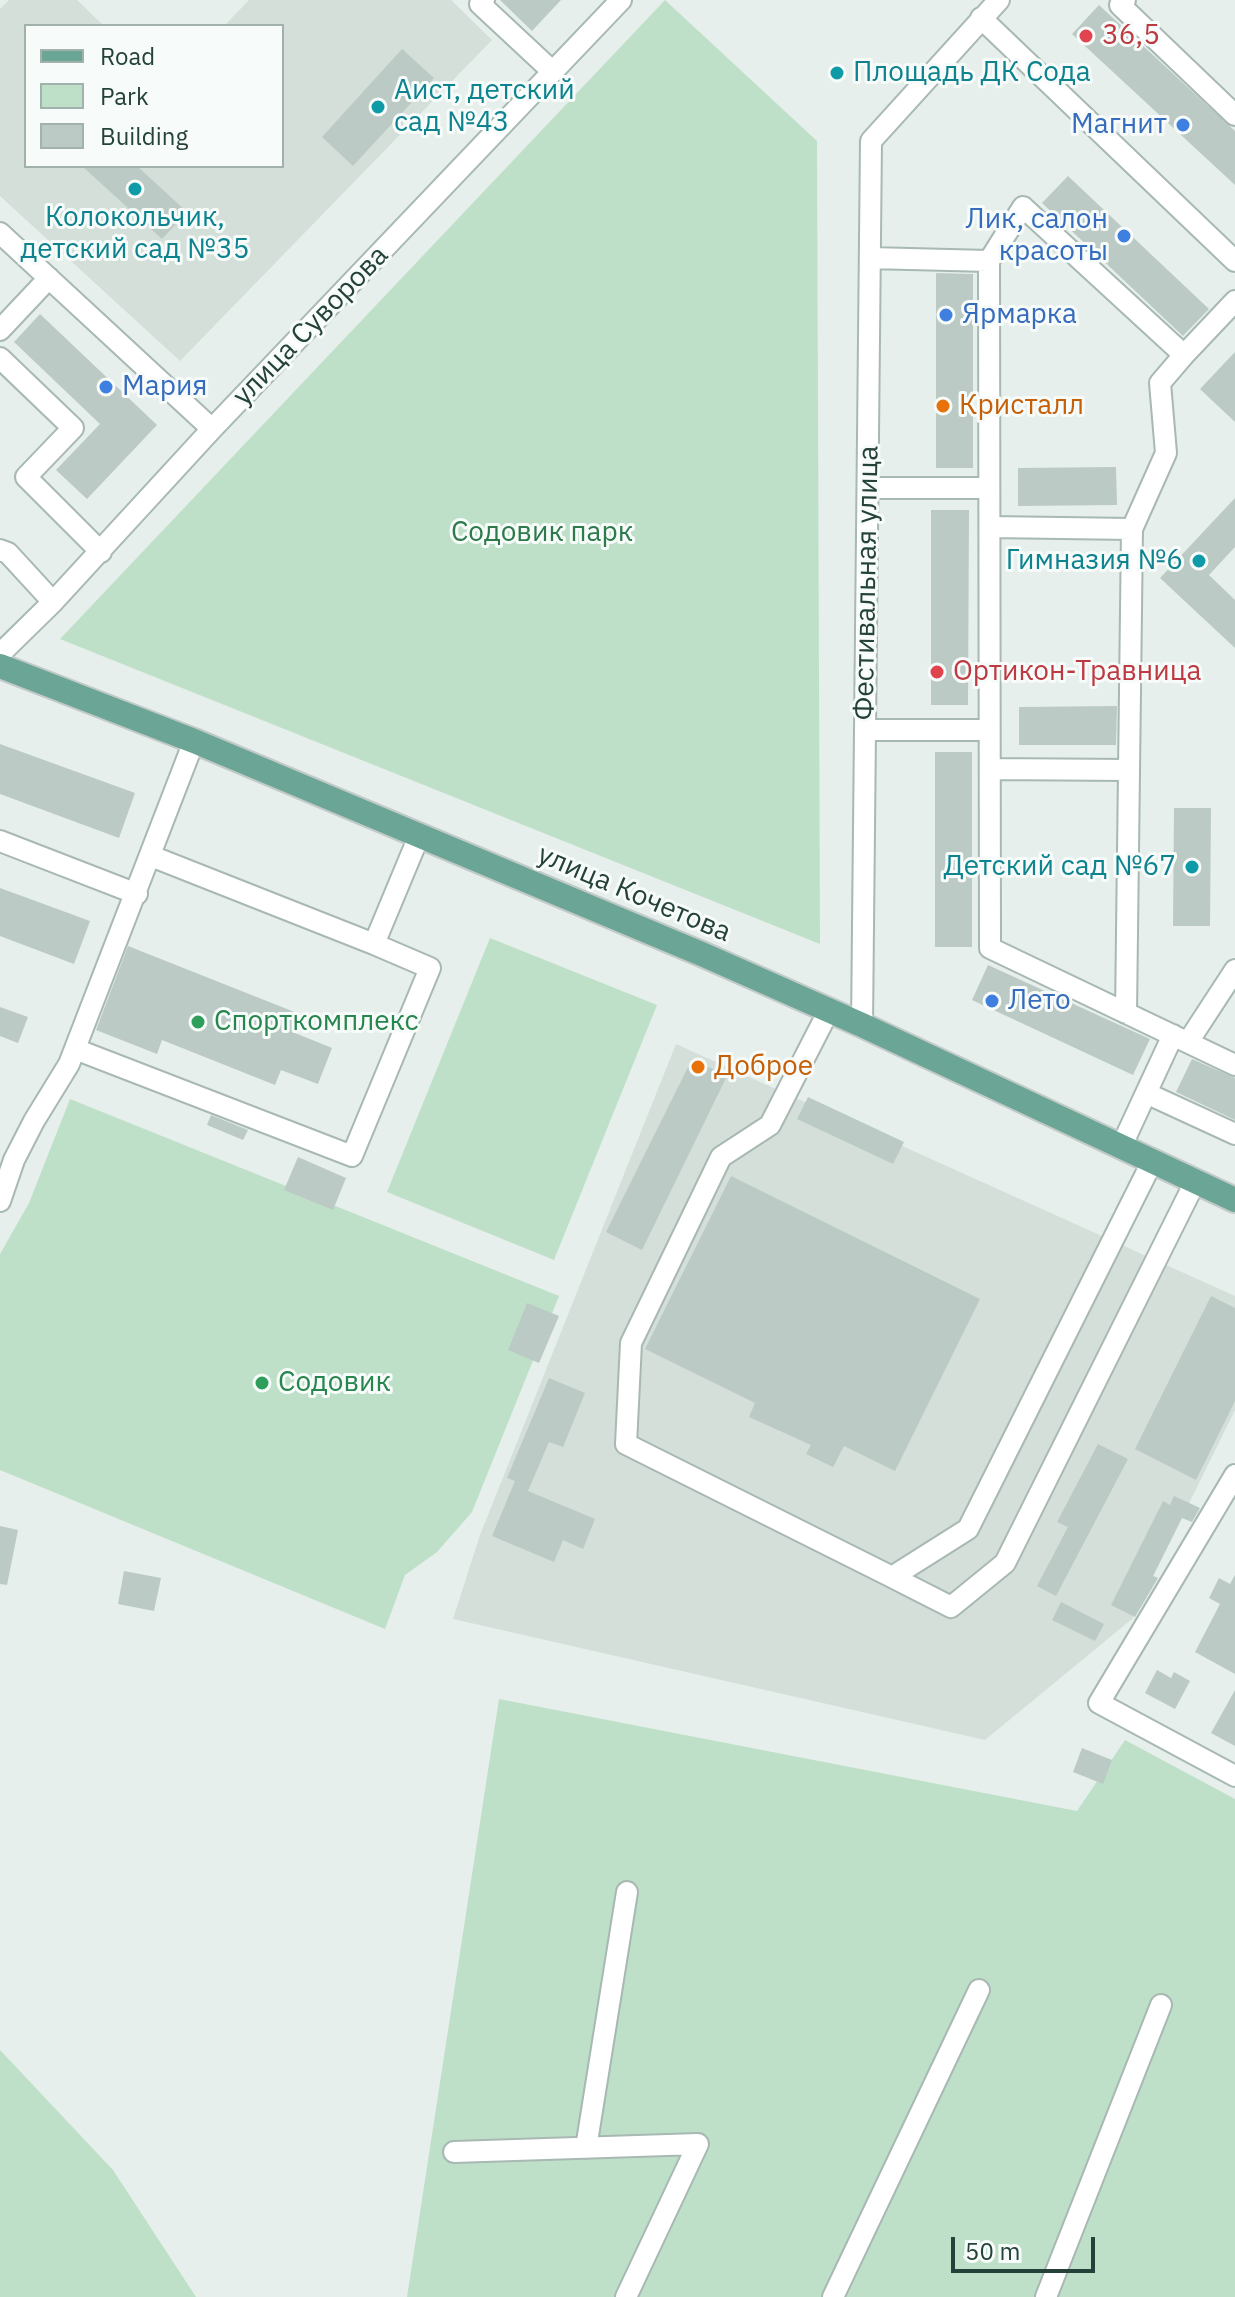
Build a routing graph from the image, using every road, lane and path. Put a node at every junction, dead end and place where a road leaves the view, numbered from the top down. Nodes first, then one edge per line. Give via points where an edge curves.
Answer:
1 (484, 0) edge
2 (621, 0) edge
3 (999, 0) edge
4 (1125, 0) edge
5 (981, 18) junction
6 (553, 72) junction
7 (1235, 115) edge
8 (0, 233) edge
9 (870, 258) junction
10 (989, 261) junction
11 (1235, 261) edge
12 (49, 278) junction
13 (1235, 301) edge
14 (0, 330) edge
15 (1184, 355) junction
16 (0, 359) edge
17 (212, 429) junction
18 (868, 488) junction
19 (989, 488) junction
20 (990, 527) junction
21 (1132, 529) junction
22 (0, 550) edge
23 (101, 552) junction
24 (53, 602) junction
25 (6, 660) edge
26 (865, 730) junction
27 (989, 730) junction
28 (194, 741) junction
29 (990, 769) junction
30 (1129, 770) junction
31 (419, 836) junction
32 (0, 841) edge
33 (151, 856) junction
34 (137, 894) junction
35 (374, 944) junction
36 (1235, 970) edge
37 (829, 1010) junction
38 (1126, 1013) junction
39 (862, 1025) junction
40 (1181, 1039) junction
41 (75, 1049) junction
42 (1235, 1065) edge
43 (1146, 1093) junction
44 (1235, 1134) edge
45 (1121, 1147) junction
46 (1152, 1162) junction
47 (1195, 1182) junction
48 (1235, 1200) edge
49 (0, 1201) edge
50 (1235, 1475) edge
51 (892, 1577) junction
52 (1235, 1776) edge
53 (627, 1892) dead end
54 (979, 1990) dead end
55 (1161, 2005) dead end
56 (586, 2148) junction
57 (454, 2152) dead end
58 (626, 2297) edge
59 (833, 2297) edge
60 (1046, 2297) edge

1 - 6 street via 480,4
2 - 6 street, улица Суворова
3 - 5 street
4 - 7 street via 1120,5
5 - 9 street, Фестивальная улица via 871,141
5 - 11 street
6 - 17 street, улица Суворова
8 - 12 street
9 - 10 street
9 - 18 street, Фестивальная улица
10 - 15 street via 1023,207
10 - 19 street
12 - 14 street
12 - 17 street
13 - 15 street
15 - 21 street via 1160,383 1166,453
16 - 23 street via 73,428 26,477
17 - 23 street, улица Суворова
18 - 19 street
18 - 26 street, Фестивальная улица
19 - 20 street
20 - 21 street
20 - 27 street
21 - 30 street
22 - 24 street
23 - 24 street, улица Суворова
24 - 25 street, улица Суворова
25 - 28 main road, улица Кочетова
26 - 27 street
26 - 39 street, Фестивальная улица
27 - 29 street
28 - 31 main road, улица Кочетова
28 - 33 street
29 - 30 street
29 - 38 street via 990,948
30 - 38 street
31 - 35 street
31 - 37 main road, улица Кочетова
32 - 34 street
33 - 34 street
33 - 35 street
34 - 41 street
35 - 41 street via 430,968 352,1156
36 - 40 street
37 - 39 main road, улица Кочетова
37 - 51 street via 770,1125 721,1157 631,1343 626,1444
38 - 40 street
39 - 45 main road, улица Кочетова
40 - 42 street
40 - 43 street
41 - 49 street via 14,1160
43 - 44 street
43 - 45 street
45 - 46 main road, улица Кочетова
46 - 47 main road, улица Кочетова
46 - 51 street via 968,1529
47 - 48 main road, улица Кочетова
47 - 51 street via 1005,1563 951,1607
50 - 52 street via 1099,1703
53 - 56 street
54 - 59 street
55 - 60 street
56 - 57 street
56 - 58 street via 698,2144

